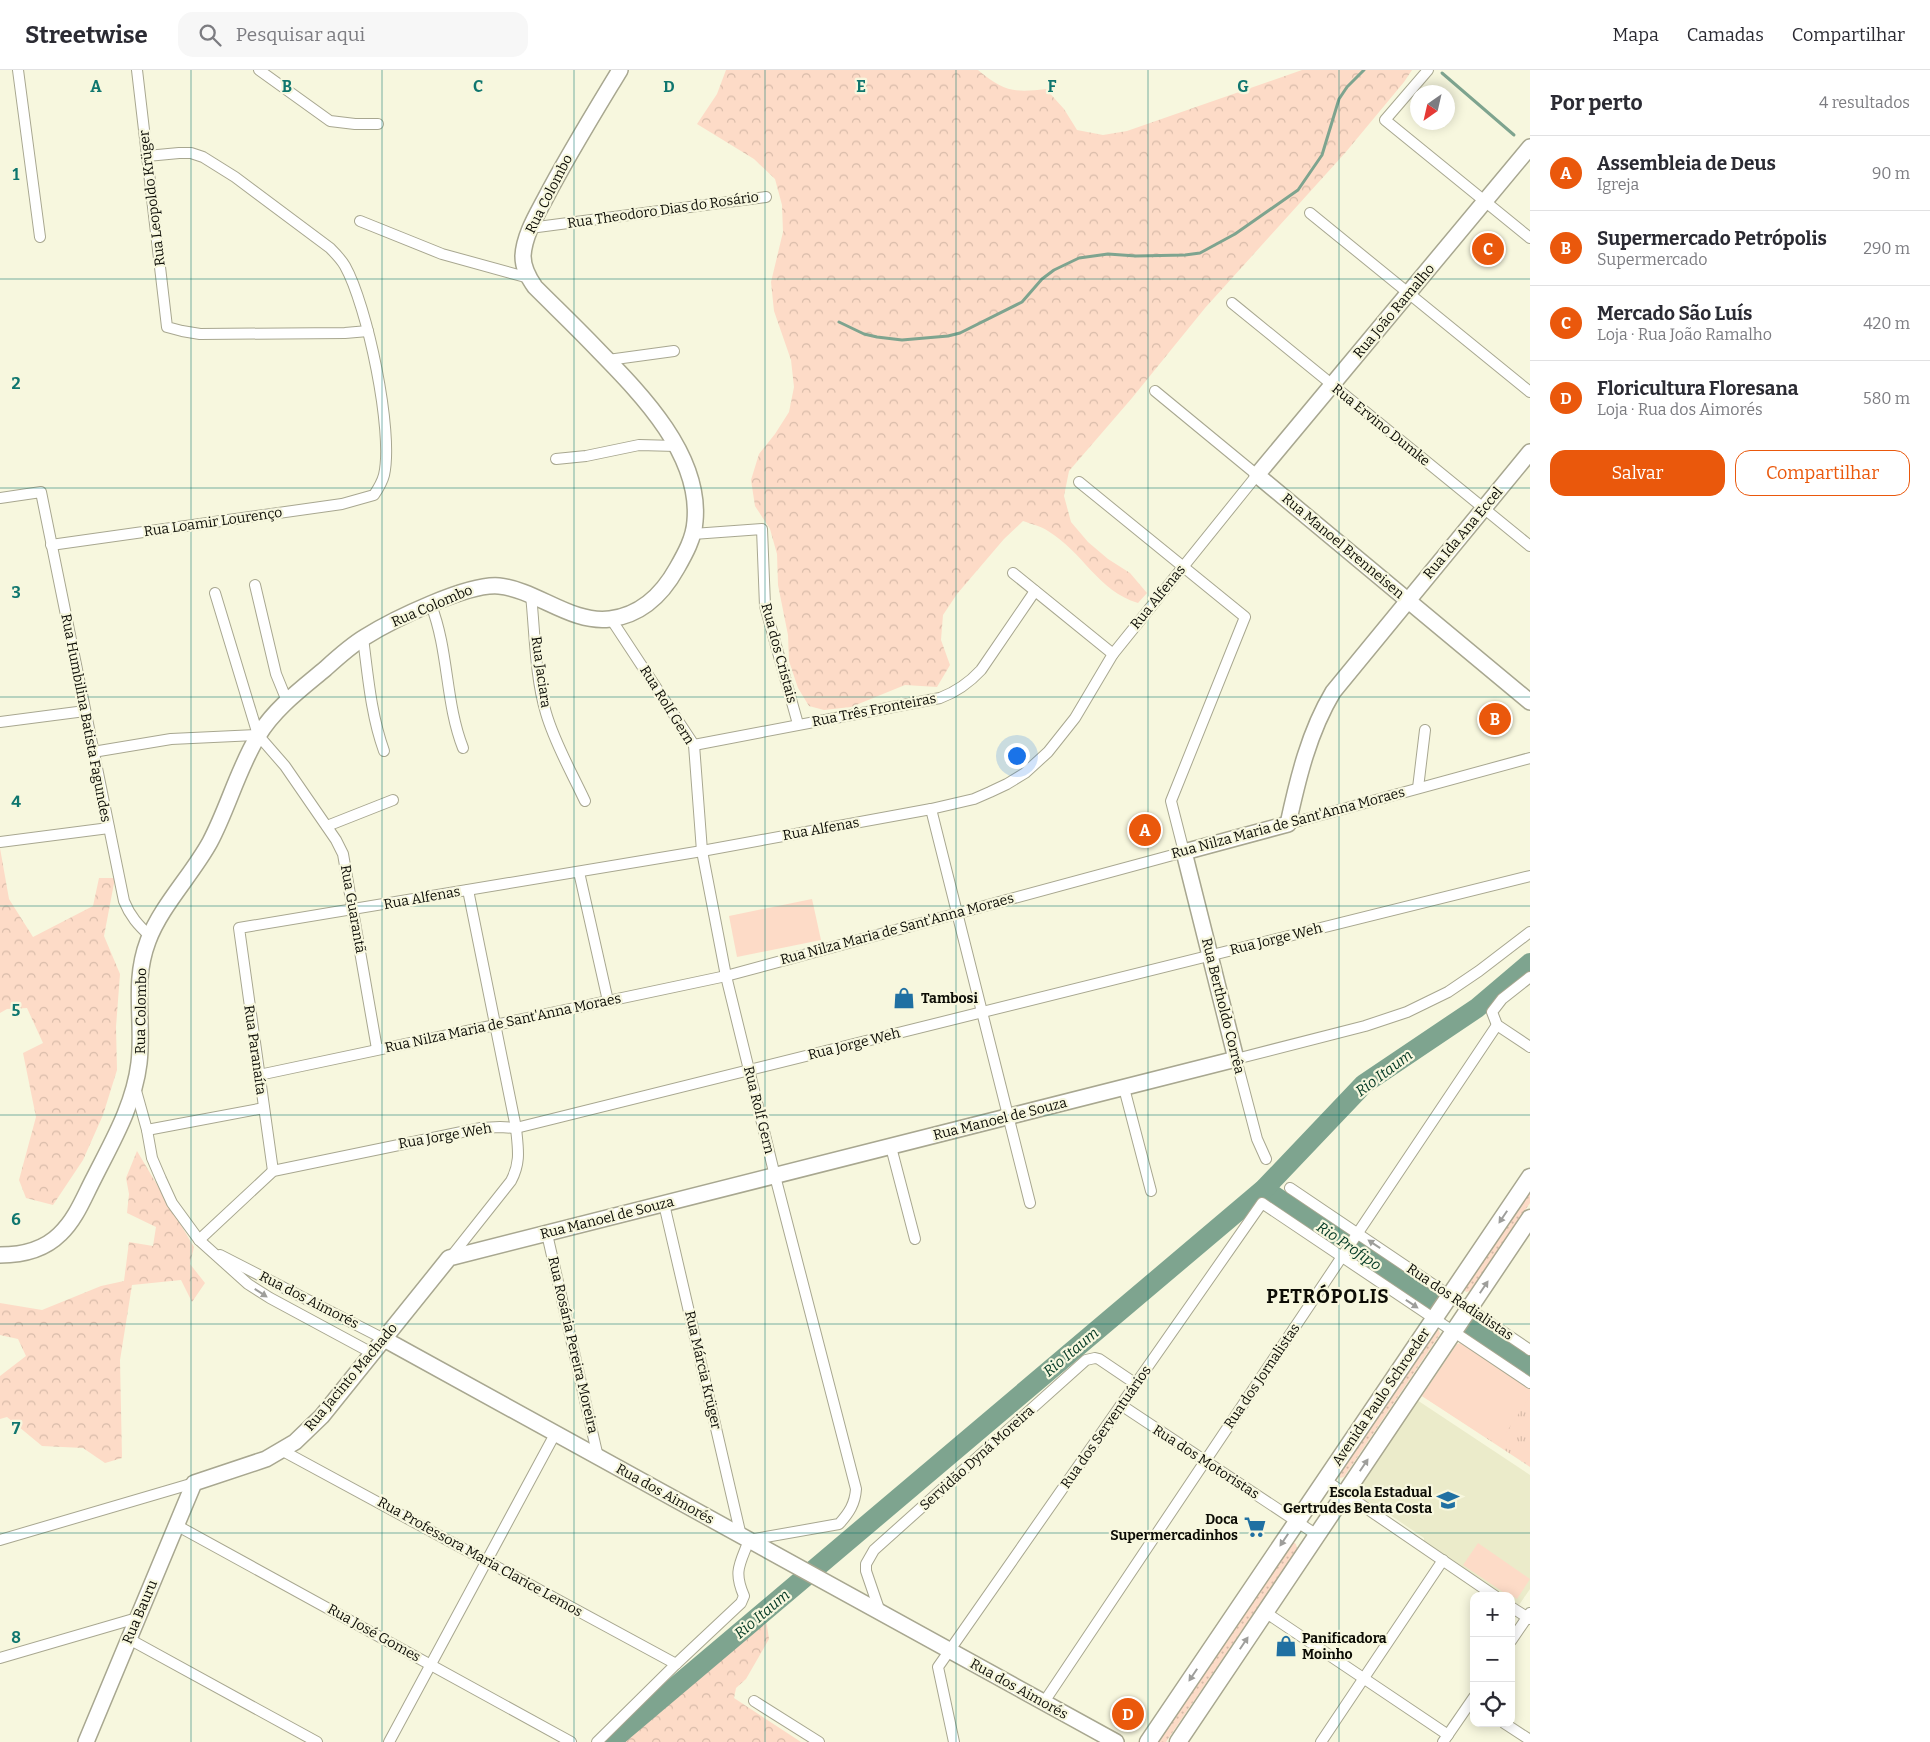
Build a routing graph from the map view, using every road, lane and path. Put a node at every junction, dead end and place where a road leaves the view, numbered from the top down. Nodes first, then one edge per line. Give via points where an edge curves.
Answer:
1 (18, 70) edge
2 (137, 70) edge
3 (259, 70) edge
4 (620, 70) edge
5 (1428, 70) edge
6 (378, 124) dead end
7 (1530, 147) edge
8 (147, 156) junction
9 (766, 197) dead end
10 (1485, 201) junction
11 (1310, 213) dead end
12 (360, 221) dead end
13 (530, 228) junction
14 (40, 237) dead end
15 (1530, 238) edge
16 (529, 278) junction
17 (1408, 293) junction
18 (1232, 303) dead end
19 (368, 331) junction
20 (674, 351) dead end
21 (608, 360) junction
22 (1332, 385) junction
23 (1155, 391) dead end
24 (1530, 392) edge
25 (676, 446) junction
26 (1530, 452) edge
27 (556, 459) dead end
28 (1257, 476) junction
29 (1079, 482) dead end
30 (0, 498) edge
31 (1484, 508) junction
32 (693, 534) junction
33 (52, 545) junction
34 (1530, 546) edge
35 (1183, 566) junction
36 (1013, 574) dead end
37 (255, 585) dead end
38 (1035, 591) junction
39 (215, 593) dead end
40 (531, 595) junction
41 (1408, 600) junction
42 (431, 605) junction
43 (612, 619) junction
44 (363, 638) junction
45 (1113, 654) junction
46 (288, 701) junction
47 (1530, 702) edge
48 (85, 711) junction
49 (0, 722) edge
50 (798, 724) junction
51 (1425, 730) dead end
52 (258, 735) junction
53 (694, 745) junction
54 (462, 748) dead end
55 (384, 751) dead end
56 (93, 752) junction
57 (1530, 758) edge
58 (1418, 788) junction
59 (393, 800) dead end
60 (585, 802) dead end
61 (931, 810) junction
62 (1288, 824) junction
63 (326, 826) junction
64 (108, 828) junction
65 (0, 842) edge
66 (702, 851) junction
67 (1184, 852) junction
68 (579, 872) junction
69 (1530, 876) edge
70 (468, 890) junction
71 (353, 909) junction
72 (957, 913) junction
73 (239, 928) joint
74 (1530, 932) edge
75 (150, 936) junction
76 (1210, 955) junction
77 (726, 976) junction
78 (1530, 977) edge
79 (608, 1001) junction
80 (982, 1012) junction
81 (494, 1025) junction
82 (1497, 1025) junction
83 (1530, 1047) edge
84 (377, 1049) junction
85 (1236, 1059) junction
86 (749, 1070) junction
87 (259, 1075) junction
88 (134, 1086) junction
89 (1124, 1088) junction
90 (264, 1108) junction
91 (1009, 1117) junction
92 (516, 1128) junction
93 (147, 1130) junction
94 (891, 1147) junction
95 (1266, 1159) dead end
96 (273, 1171) junction
97 (774, 1176) junction
98 (1530, 1177) edge
99 (1290, 1188) dead end
100 (1151, 1191) dead end
101 (1030, 1203) dead end
102 (1262, 1203) joint
103 (664, 1204) junction
104 (1530, 1218) edge
105 (1358, 1233) junction
106 (547, 1234) junction
107 (915, 1239) dead end
108 (199, 1240) junction
109 (211, 1250) junction
110 (0, 1256) edge
111 (1342, 1257) junction
112 (449, 1258) junction
113 (1450, 1295) junction
114 (1469, 1309) junction
115 (1434, 1319) junction
116 (1454, 1332) junction
117 (384, 1339) junction
118 (1530, 1350) edge
119 (372, 1353) junction
120 (1530, 1383) edge
121 (1136, 1384) junction
122 (1121, 1405) junction
123 (556, 1434) junction
124 (284, 1450) junction
125 (598, 1457) junction
126 (1205, 1461) junction
127 (1325, 1480) junction
128 (194, 1483) junction
129 (1345, 1494) junction
130 (1297, 1522) junction
131 (176, 1525) junction
132 (1317, 1535) junction
133 (745, 1538) junction
134 (0, 1540) edge
135 (1443, 1560) junction
136 (487, 1561) junction
137 (1489, 1592) edge
138 (1515, 1609) edge
139 (880, 1612) junction
140 (1265, 1612) junction
141 (1529, 1616) edge
142 (137, 1618) junction
143 (1514, 1637) edge
144 (128, 1639) junction
145 (950, 1651) junction
146 (0, 1658) edge
147 (676, 1664) junction
148 (430, 1665) junction
149 (1363, 1678) junction
150 (754, 1701) dead end
151 (1044, 1702) junction
152 (1470, 1704) edge
153 (1510, 1727) edge
154 (1446, 1739) edge
155 (1530, 1740) edge
156 (86, 1742) edge
157 (317, 1742) edge
158 (389, 1742) edge
159 (571, 1742) edge
160 (596, 1742) edge
161 (819, 1742) edge
162 (954, 1742) edge
163 (1116, 1742) edge
164 (1148, 1742) edge
165 (1178, 1742) edge
166 (1321, 1742) edge

1 - 14 street
2 - 8 street, Rua Leopoldo Krüger
3 - 6 street via 330,121
4 - 13 street, Rua Colombo via 566,159
5 - 10 street via 1385,120
7 - 10 street, Rua João Ramalho
8 - 19 street via 191,153 203,157 330,248 346,267
8 - 19 street, Rua Leopoldo Krüger via 167,327 200,334
9 - 13 street, Rua Theodoro Dias do Rosário
10 - 15 street
10 - 17 street, Rua João Ramalho
11 - 17 street
12 - 16 street via 442,254
13 - 16 street, Rua Colombo via 523,256
16 - 21 street, Rua Colombo
17 - 22 street, Rua João Ramalho
17 - 24 street
18 - 22 street, Rua Ervino Dumke
19 - 33 street, Rua Loamir Lourenço via 385,439 384,475 374,496 342,504
20 - 21 street
21 - 25 street, Rua Colombo via 651,406
22 - 28 street, Rua João Ramalho
22 - 31 street, Rua Ervino Dumke
23 - 28 street, Rua Manoel Brenneisen
25 - 27 street via 639,445
25 - 32 street, Rua Colombo via 694,497 696,520
26 - 31 street, Rua Ida Ana Eccel
28 - 35 street, Rua Alfenas
28 - 41 street, Rua Manoel Brenneisen
29 - 35 street
30 - 33 street, Rua Humbilina Batista Fagundes via 41,492
31 - 34 street, Rua Ervino Dumke
31 - 41 street, Rua Ida Ana Eccel
32 - 43 street, Rua Colombo via 673,575 656,598 631,613
32 - 50 street, Rua dos Cristais via 762,529 765,606
33 - 48 street, Rua Humbilina Batista Fagundes
35 - 45 street, Rua Alfenas
35 - 67 street via 1245,617 1171,801
36 - 38 street
37 - 46 street via 276,674
38 - 45 street
38 - 50 street, Rua Três Fronteiras via 981,670 953,693
39 - 52 street
40 - 42 street, Rua Colombo via 489,585
40 - 43 street, Rua Colombo via 579,615
40 - 60 street, Rua Jaciara via 546,714
41 - 47 street, Rua Manoel Brenneisen
41 - 62 street, Rua Ida Ana Eccel via 1341,680 1322,709 1298,781
42 - 44 street, Rua Colombo
42 - 54 street
43 - 53 street, Rua Rolf Gern
44 - 46 street, Rua Colombo
44 - 55 street via 377,732
45 - 61 street, Rua Alfenas via 1069,726 1030,768 1007,784 974,799
46 - 52 street, Rua Colombo
48 - 49 street
48 - 56 street, Rua Humbilina Batista Fagundes
50 - 53 street, Rua Três Fronteiras
51 - 58 street
52 - 56 street via 171,738
52 - 63 street, Rua Guarantã via 285,766
52 - 75 street, Rua Colombo via 211,839
53 - 66 street, Rua Rolf Gern
56 - 64 street, Rua Humbilina Batista Fagundes
57 - 58 street, Rua Nilza Maria de Sant'Anna Moraes
58 - 62 street, Rua Nilza Maria de Sant'Anna Moraes
59 - 63 street
61 - 66 street, Rua Alfenas
61 - 72 street
62 - 67 street, Rua Nilza Maria de Sant'Anna Moraes
63 - 71 street, Rua Guarantã via 343,854
64 - 65 street
64 - 75 street, Rua Humbilina Batista Fagundes via 126,908 137,925
66 - 68 street, Rua Alfenas
66 - 77 street, Rua Rolf Gern
67 - 72 street, Rua Nilza Maria de Sant'Anna Moraes
67 - 76 street, Rua Bertholdo Corrêa
68 - 70 street, Rua Alfenas
68 - 79 street
69 - 76 street, Rua Jorge Weh
70 - 71 street, Rua Alfenas
70 - 81 street, Rua Jacinto Machado
71 - 73 street, Rua Alfenas
71 - 84 street, Rua Guarantã
72 - 77 street, Rua Nilza Maria de Sant'Anna Moraes
72 - 80 street
73 - 87 street, Rua Paranaíta
74 - 85 street, Rua Manoel de Souza via 1448,992 1407,1012
75 - 88 street, Rua Colombo via 140,972 140,1058
76 - 80 street, Rua Jorge Weh
76 - 85 street, Rua Bertholdo Corrêa
77 - 79 street, Rua Nilza Maria de Sant'Anna Moraes
77 - 86 street, Rua Rolf Gern
78 - 82 street via 1495,1007 1492,1012
79 - 81 street, Rua Nilza Maria de Sant'Anna Moraes
80 - 86 street, Rua Jorge Weh
80 - 91 street
81 - 84 street, Rua Nilza Maria de Sant'Anna Moraes
81 - 92 street, Rua Jacinto Machado
82 - 83 street
82 - 105 street, Rua dos Jornalistas
84 - 87 street, Rua Nilza Maria de Sant'Anna Moraes
85 - 89 street, Rua Manoel de Souza
85 - 95 street, Rua Bertholdo Corrêa via 1256,1139
86 - 92 street, Rua Jorge Weh
86 - 97 street, Rua Rolf Gern
87 - 90 street, Rua Paranaíta
88 - 93 street, Rua dos Aimorés
88 - 110 street, Rua Colombo via 121,1123 68,1226 36,1250
89 - 91 street, Rua Manoel de Souza
89 - 100 street
90 - 93 street
90 - 96 street, Rua Paranaíta
91 - 94 street, Rua Manoel de Souza
91 - 101 street
92 - 96 street, Rua Jorge Weh via 482,1128
92 - 112 street, Rua Jacinto Machado via 518,1159 514,1176
93 - 108 street, Rua dos Aimorés via 160,1179 172,1203
94 - 97 street, Rua Manoel de Souza
94 - 107 street
96 - 108 street
97 - 103 street, Rua Manoel de Souza
97 - 133 street, Rua Rolf Gern via 856,1490 851,1509 839,1524
98 -> 113 main road, Avenida Paulo Schroeder
99 - 105 street, Rua dos Radialistas
102 - 111 street, Rua dos Radialistas
102 - 121 street, Rua dos Serventuários
103 - 106 street, Rua Manoel de Souza
103 - 133 street, Rua Márcia Krüger
114 -> 104 main road, Avenida Paulo Schroeder
105 - 111 street, Rua dos Jornalistas
113 -> 105 street, Rua dos Radialistas
106 - 112 street, Rua Manoel de Souza
106 - 125 street, Rua Rosária Pereira Moreira
108 - 109 street, Rua dos Aimorés
109 - 117 street, Rua dos Aimorés
109 -> 119 street, Rua dos Aimorés via 248,1284
111 -> 115 street, Rua dos Radialistas
111 - 126 street, Rua dos Jornalistas
112 - 117 street, Rua Jacinto Machado
113 - 114 street, Rua dos Radialistas
113 - 115 main road, Avenida Paulo Schroeder
114 - 116 main road, Avenida Paulo Schroeder
114 - 118 street, Rua dos Radialistas
115 - 116 street, Rua dos Radialistas
115 - 127 main road, Avenida Paulo Schroeder
116 - 120 street, Rua dos Radialistas
129 -> 116 main road, Avenida Paulo Schroeder
117 - 119 street, Rua Jacinto Machado
117 - 123 street, Rua dos Aimorés
119 - 124 street, Rua Jacinto Machado via 322,1416
121 - 122 street, Rua dos Serventuários
121 - 139 street, Servidão Dyná Moreira via 1095,1358 1086,1360 874,1550 866,1571
122 - 126 street, Rua dos Motoristas
122 - 145 street, Rua dos Serventuários
123 - 125 street, Rua dos Aimorés
123 - 136 street
124 - 128 street, Rua Jacinto Machado via 247,1467
124 - 136 street, Rua Professora Maria Clarice Lemos
125 - 133 street, Rua dos Aimorés
126 - 130 street, Rua dos Motoristas
126 - 151 street, Rua dos Jornalistas
127 - 129 street
127 - 130 main road, Avenida Paulo Schroeder
128 - 131 street, Rua Bauru
128 - 134 street, Rua Jacinto Machado
129 - 132 main road, Avenida Paulo Schroeder
129 - 135 street
130 - 132 street, Rua dos Motoristas
130 -> 164 main road, Avenida Paulo Schroeder
131 - 142 street, Rua Bauru
131 - 148 street, Rua José Gomes
132 - 140 main road, Avenida Paulo Schroeder
133 - 139 street, Rua dos Aimorés
133 - 147 street via 737,1574 744,1596 741,1603
135 - 137 street
135 - 149 street
136 - 147 street, Rua Professora Maria Clarice Lemos
136 - 148 street
138 - 141 street
139 - 145 street, Rua dos Aimorés
140 - 149 street
165 -> 140 main road, Avenida Paulo Schroeder
141 - 143 street
142 - 144 street, Rua Bauru
142 - 146 street
144 - 156 street, Rua Bauru
144 - 157 street
145 - 151 street, Rua dos Aimorés
145 - 162 street, Rua dos Serventuários via 938,1667
147 - 160 street
148 - 158 street
148 - 159 street, Rua José Gomes
149 - 154 street
149 - 166 street
150 - 161 street
151 - 163 street, Rua dos Aimorés
152 - 154 street
153 - 155 street

